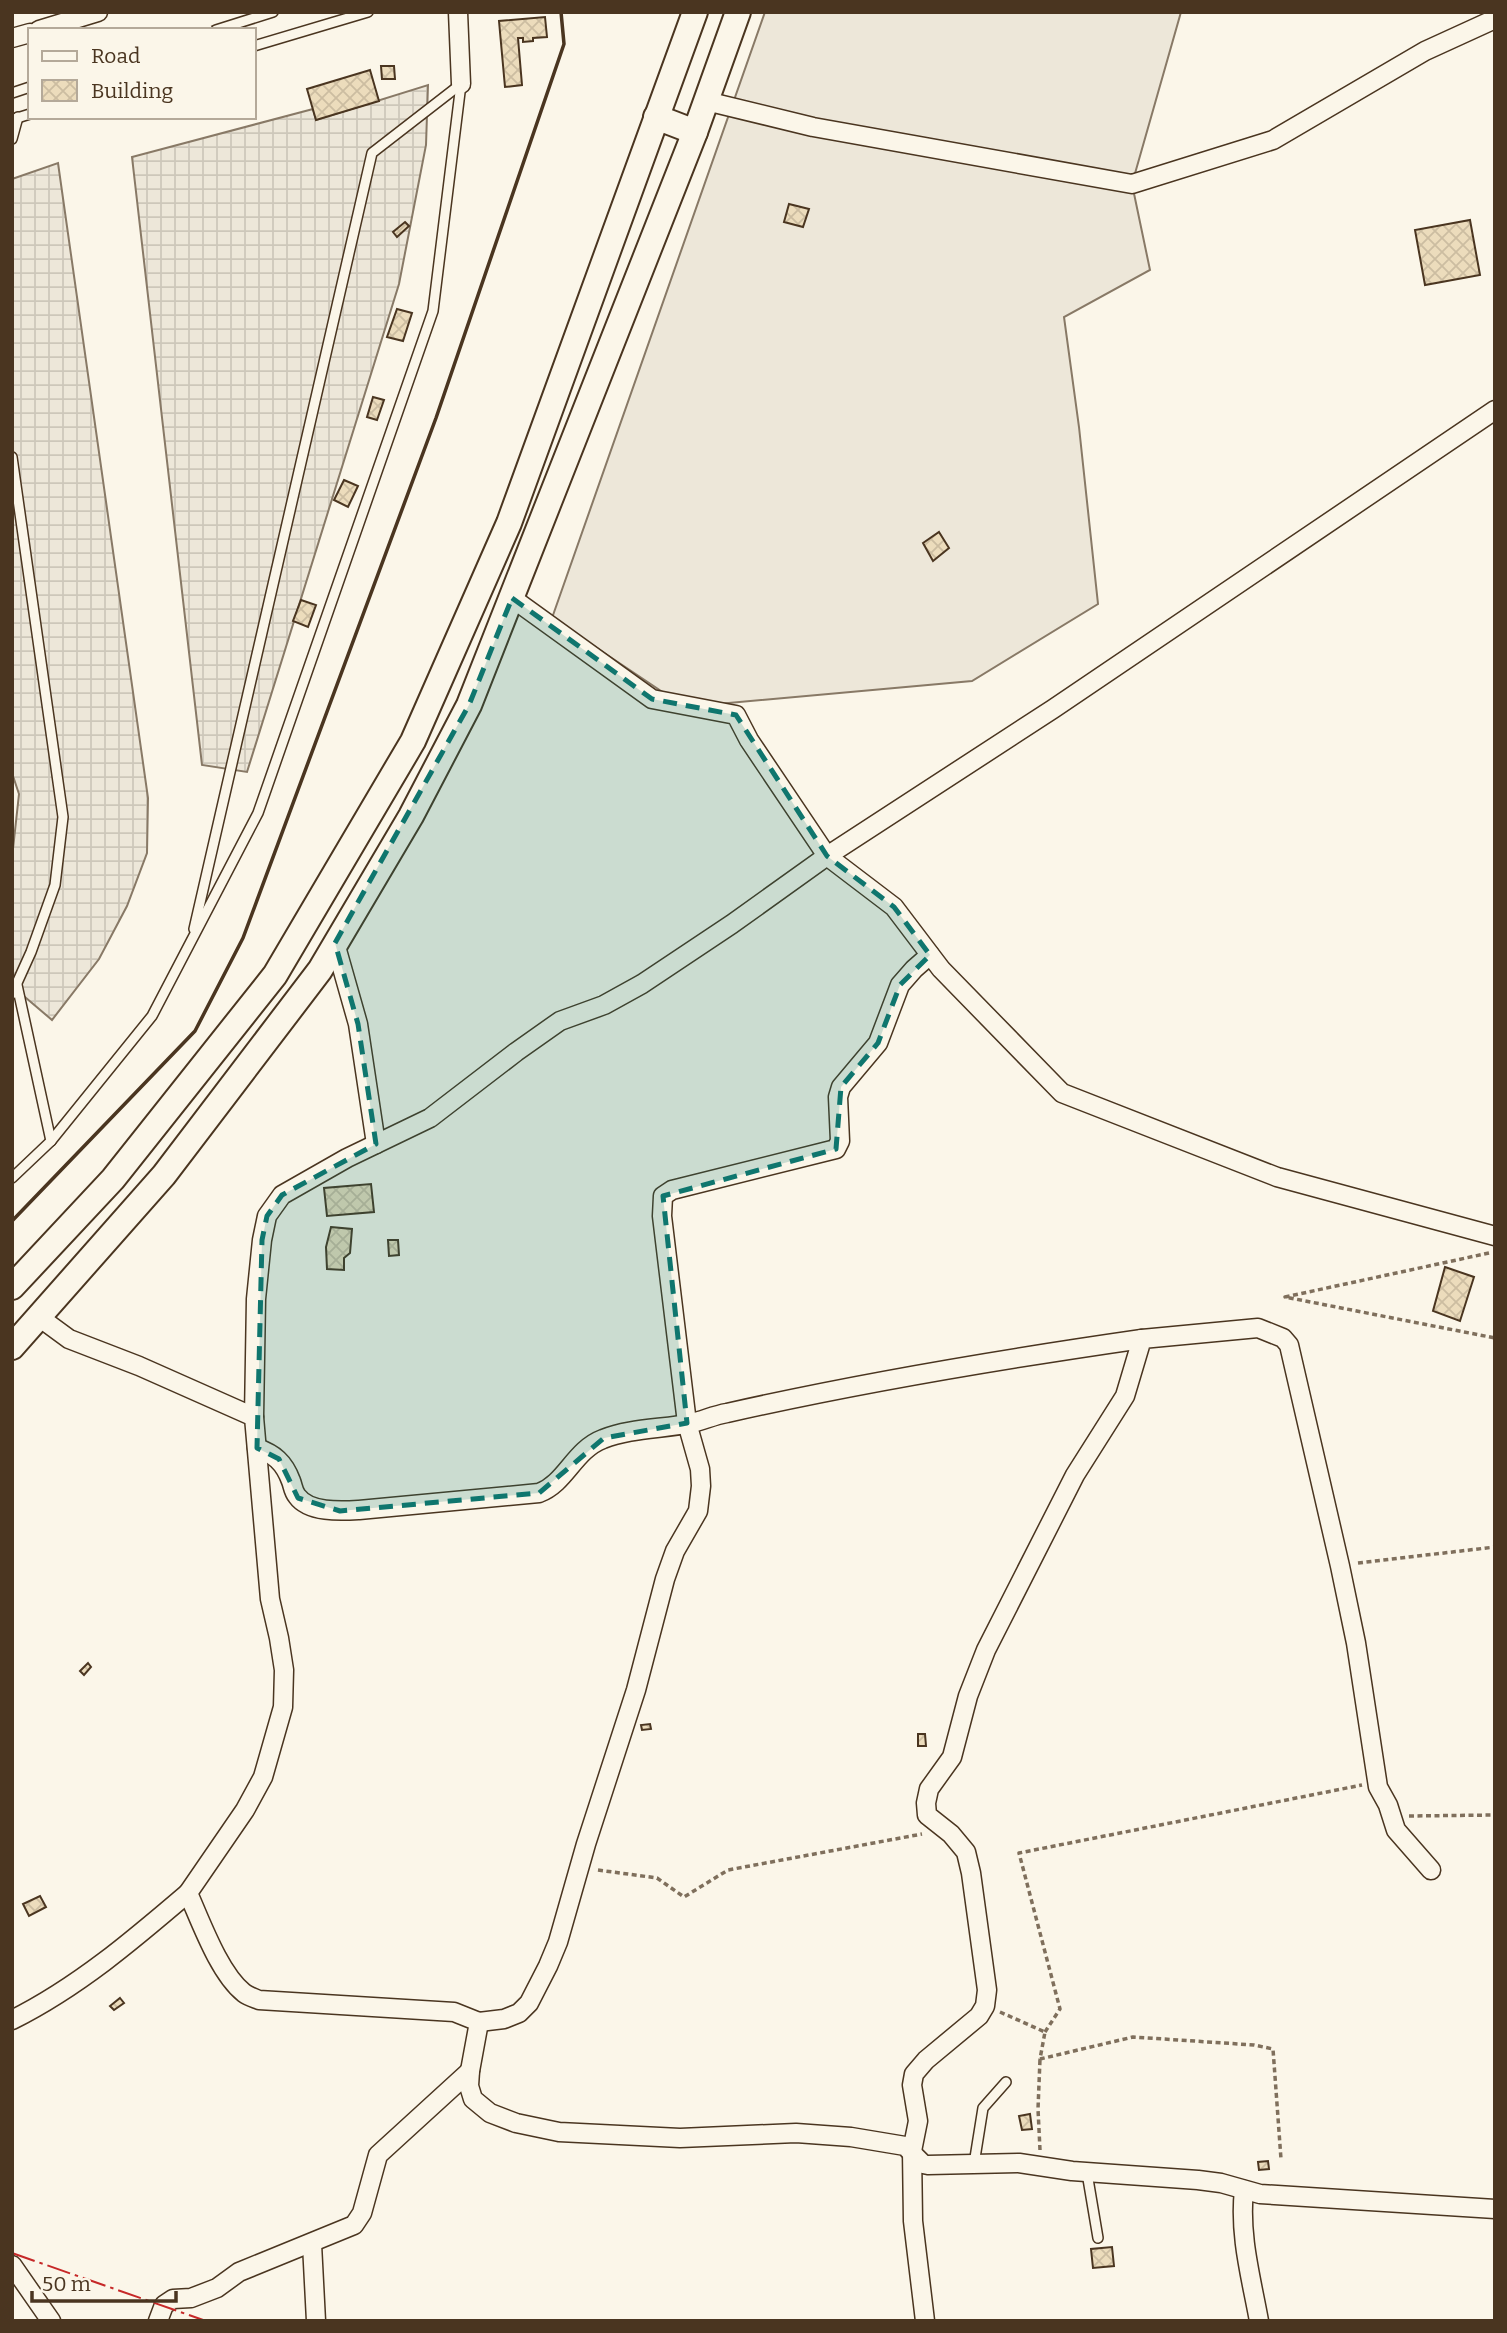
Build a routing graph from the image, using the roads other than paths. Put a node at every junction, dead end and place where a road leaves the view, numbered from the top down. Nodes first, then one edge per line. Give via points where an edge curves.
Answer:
1 (98, 12) edge
2 (273, 12) edge
3 (368, 12) edge
4 (458, 12) edge
5 (695, 12) edge
6 (738, 12) edge
7 (1495, 19) edge
8 (46, 28) edge
9 (222, 28) edge
10 (256, 46) edge
11 (461, 84) junction
12 (706, 101) junction
13 (656, 117) junction
14 (15, 118) edge
15 (695, 132) junction
16 (12, 139) edge
17 (1495, 410) edge
18 (12, 457) edge
19 (512, 598) junction
20 (827, 856) junction
21 (191, 940) junction
22 (335, 943) junction
23 (930, 955) junction
24 (14, 989) edge
25 (51, 1141) junction
26 (376, 1144) junction
27 (12, 1178) edge
28 (1495, 1236) edge
29 (12, 1287) edge
30 (39, 1317) junction
31 (1142, 1339) junction
32 (12, 1347) edge
33 (254, 1417) junction
34 (687, 1423) junction
35 (257, 1448) junction
36 (1431, 1870) dead end
37 (188, 1893) junction
38 (12, 2020) edge
39 (480, 2022) junction
40 (470, 2071) junction
41 (1006, 2082) dead end
42 (912, 2151) junction
43 (974, 2164) junction
44 (1087, 2173) junction
45 (1244, 2190) junction
46 (1495, 2210) edge
47 (1098, 2238) dead end
48 (312, 2244) junction
49 (12, 2265) edge
50 (51, 2321) edge
51 (158, 2321) edge
52 (316, 2321) edge
53 (925, 2321) edge
54 (1259, 2321) edge

1 - 8 street
2 - 9 lane
3 - 10 lane
4 - 11 street
5 - 13 main road
6 - 12 main road
7 - 12 street via 1425,51 1273,140 1132,184 813,127
11 - 21 lane via 433,311 258,813
11 - 21 lane via 372,153
12 - 15 main road
13 - 15 main road
13 - 29 main road via 509,523 413,740 275,975 113,1179
14 - 16 lane
15 - 19 main road
17 - 20 street
18 - 24 lane via 63,817 55,885
19 - 20 street via 652,699 736,715
19 - 22 main road via 469,705 411,816
20 - 23 street via 894,907
20 - 26 street via 642,984 560,1021 430,1118
21 - 25 lane via 152,1016
22 - 26 street via 358,1024
22 - 30 main road via 320,970 164,1175
23 - 28 street via 1062,1093 1277,1177
23 - 34 street via 901,985 878,1043 841,1087 836,1149 663,1196
24 - 25 lane
25 - 27 lane
26 - 33 street via 282,1195 267,1216 256,1299
30 - 32 main road
30 - 33 street via 69,1339
31 - 34 street via 898,1379
31 - 36 street via 1258,1328 1283,1338 1292,1354 1356,1643 1377,1782 1396,1830
31 - 42 street via 1125,1396 1075,1475 986,1650 952,1757 929,1789 927,1815 966,1852 987,1990 979,2016 914,2074 912,2096 918,2121
33 - 35 street
34 - 35 street via 604,1438 580,1454 552,1489 539,1493 359,1510 305,1503 294,1492 279,1459
34 - 39 street via 700,1469 698,1511 665,1579 636,1690 558,1942 529,2003 504,2019
35 - 37 street via 270,1599 284,1670 283,1707 263,1777
37 - 38 street via 102,1964
37 - 39 street via 220,1960 245,1994 259,2000 454,2012
39 - 40 street
40 - 42 street via 473,2099 482,2107 500,2118 535,2128 680,2138 796,2133 850,2137
40 - 48 street via 378,2155 362,2213 354,2225
41 - 43 lane via 984,2108
42 - 43 street via 928,2165
42 - 53 street via 913,2221
43 - 44 street via 1019,2163
44 - 45 street via 1198,2180
44 - 47 lane
45 - 46 street
45 - 54 street via 1244,2241
48 - 51 street via 239,2272 217,2288 173,2299 164,2305
48 - 52 street
49 - 50 street

